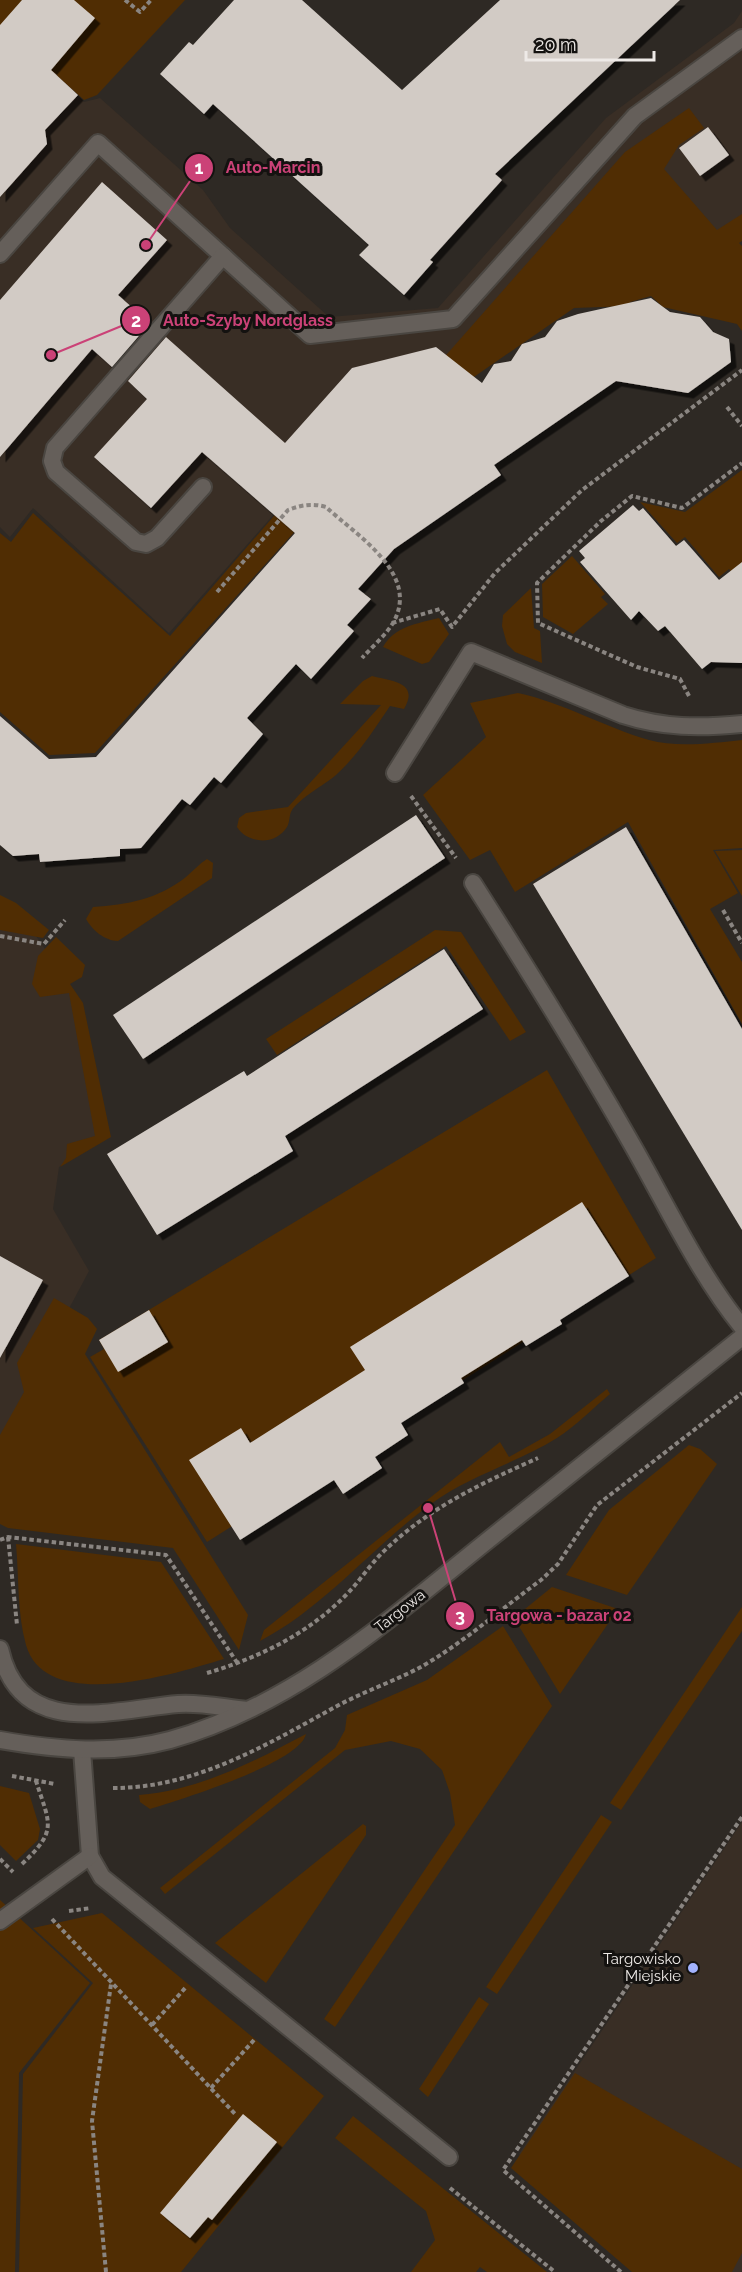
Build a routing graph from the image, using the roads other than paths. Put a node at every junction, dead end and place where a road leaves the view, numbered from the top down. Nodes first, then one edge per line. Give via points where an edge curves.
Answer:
1 (742, 38) edge
2 (0, 254) edge
3 (223, 256) junction
4 (203, 487) dead end
5 (742, 724) edge
6 (395, 773) road end
7 (474, 883) road end
8 (742, 1328) edge
9 (742, 1337) edge
10 (0, 1649) edge
11 (247, 1710) junction
12 (0, 1740) edge
13 (82, 1750) junction
14 (90, 1856) junction
15 (0, 1921) edge
16 (449, 2157) dead end

1 - 3 street via 635,116 453,319 310,335
2 - 3 street via 98,144
3 - 4 street via 56,448 52,461 56,472 136,542 146,544 157,538
5 - 6 street via 677,727 622,716 471,652
7 - 8 street
9 - 11 street, Targowa via 368,1637
10 - 11 street via 4,1669 13,1685 28,1699 57,1710 90,1714 179,1704
11 - 13 street, Targowa via 169,1740 132,1748
12 - 13 street, Targowa
13 - 14 street
14 - 15 street
14 - 16 street via 102,1877 118,1892

